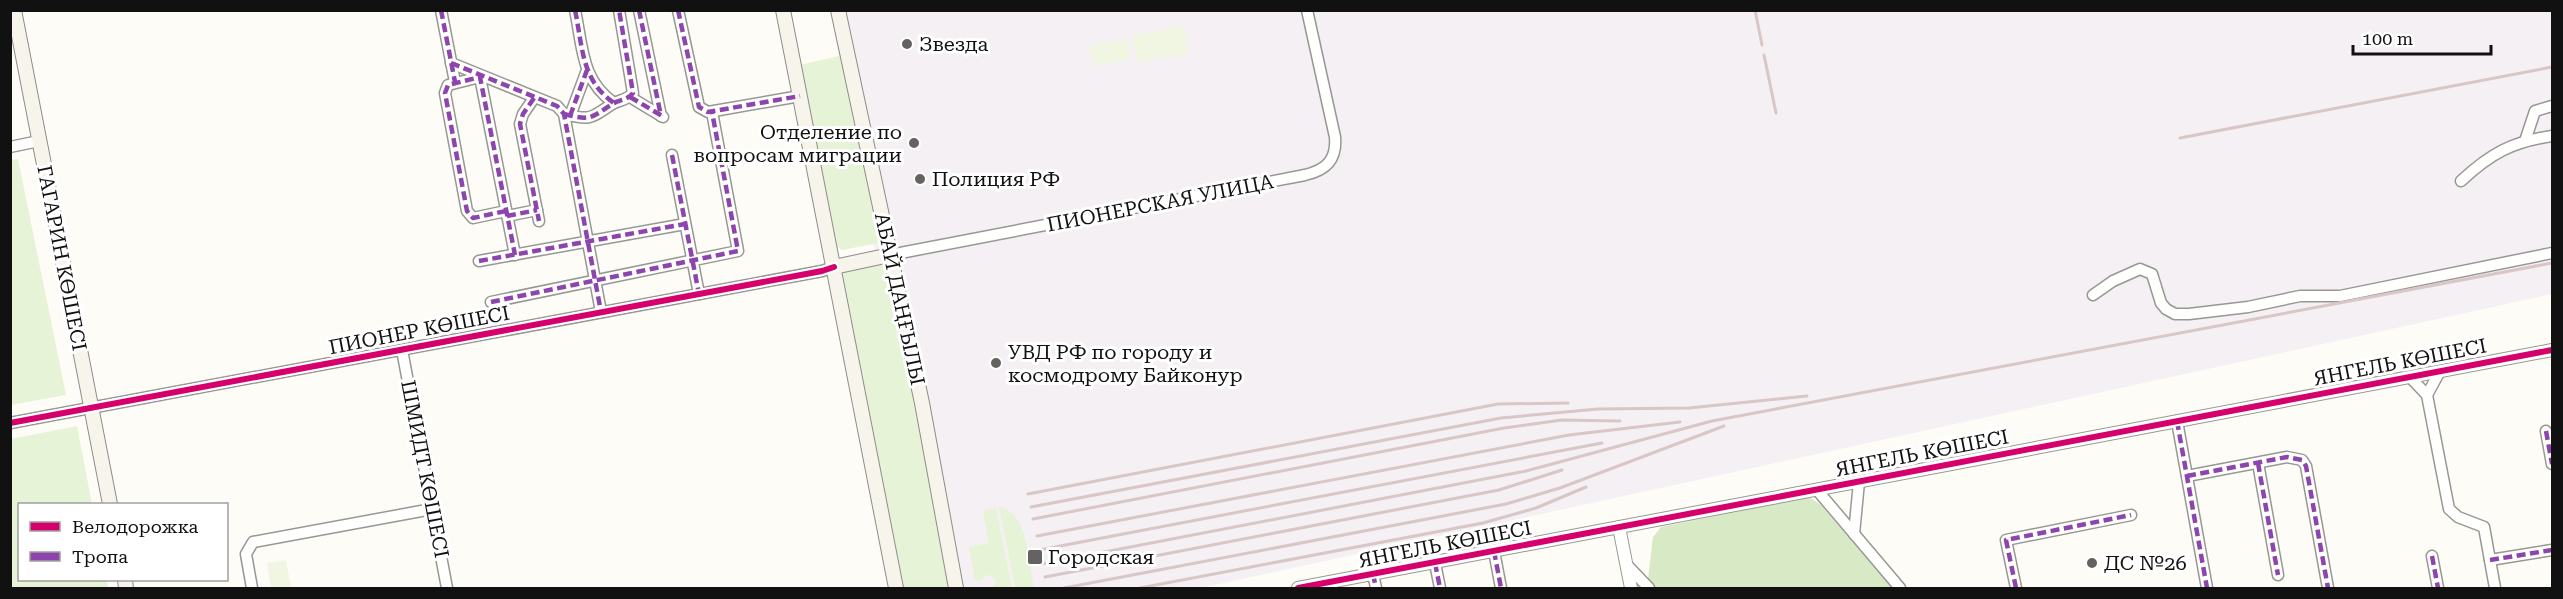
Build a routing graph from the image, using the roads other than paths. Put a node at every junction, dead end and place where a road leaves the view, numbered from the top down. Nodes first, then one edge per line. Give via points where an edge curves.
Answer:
1 (14, 10) edge
2 (441, 10) edge
3 (575, 10) edge
4 (619, 10) edge
5 (639, 10) edge
6 (678, 10) edge
7 (783, 10) edge
8 (838, 10) edge
9 (1307, 10) edge
10 (451, 63) junction
11 (587, 70) junction
12 (480, 77) junction
13 (455, 82) junction
14 (800, 96) junction
15 (630, 97) junction
16 (534, 98) junction
17 (614, 103) junction
18 (2553, 106) edge
19 (712, 112) junction
20 (567, 115) junction
21 (2553, 136) edge
22 (39, 141) junction
23 (2525, 141) junction
24 (10, 147) edge
25 (672, 155) dead end
26 (2461, 181) dead end
27 (506, 213) junction
28 (686, 224) junction
29 (586, 243) junction
30 (2553, 253) edge
31 (515, 255) junction
32 (890, 255) junction
33 (693, 260) junction
34 (479, 261) dead end
35 (834, 267) junction
36 (594, 281) junction
37 (699, 294) junction
38 (2093, 295) dead end
39 (491, 302) dead end
40 (601, 312) junction
41 (402, 350) junction
42 (2553, 350) edge
43 (2440, 371) junction
44 (2410, 377) junction
45 (2427, 395) junction
46 (91, 408) junction
47 (2177, 421) junction
48 (10, 423) edge
49 (2546, 431) dead end
50 (2258, 463) junction
51 (2553, 464) edge
52 (2187, 476) junction
53 (1859, 482) junction
54 (1816, 490) junction
55 (110, 503) edge
56 (432, 509) junction
57 (2131, 514) dead end
58 (1619, 527) junction
59 (1854, 534) junction
60 (2553, 550) edge
61 (1494, 551) junction
62 (2432, 556) dead end
63 (2490, 560) junction
64 (1435, 562) junction
65 (1626, 564) junction
66 (1373, 574) junction
67 (2278, 575) dead end
68 (252, 588) edge
69 (447, 588) edge
70 (896, 588) edge
71 (956, 588) edge
72 (1304, 588) edge
73 (1376, 588) edge
74 (1440, 588) edge
75 (1501, 588) edge
76 (1631, 588) edge
77 (1649, 588) edge
78 (1899, 588) edge
79 (2016, 588) edge
80 (2208, 588) edge
81 (2328, 588) edge
82 (2438, 588) edge
83 (2495, 588) edge

1 - 22 main road, ГАГАРИН КӨШЕСІ
2 - 10 street
3 - 11 street
4 - 15 street via 634,90
5 - 15 street via 664,117
6 - 19 street via 699,107
7 - 14 main road
8 - 32 main road, АБАЙ ДАҢҒЫЛЫ
9 - 32 street, ПИОНЕРСКАЯ УЛИЦА via 1335,137 1334,155 1324,168 1305,176
10 - 12 street
10 - 13 street
11 - 17 street via 599,92
11 - 20 street
12 - 13 street
12 - 16 street
12 - 27 street
13 - 27 street via 448,84 445,93 467,210 473,218
14 - 19 street
14 - 35 main road
15 - 17 street
16 - 20 street
16 - 27 street via 520,124 538,216
17 - 20 street via 596,117
18 - 23 street via 2535,111
19 - 33 street via 738,251
20 - 29 street
21 - 23 street
22 - 24 street
22 - 46 main road, ГАГАРИН КӨШЕСІ
23 - 26 street via 2498,150
25 - 28 street
27 - 31 street
28 - 29 street
28 - 33 street
29 - 31 street
29 - 36 street
30 - 38 street via 2340,296 2300,296 2189,314 2166,309 2152,274 2140,269
31 - 34 street
32 - 35 main road, ПИОНЕРСКАЯ УЛИЦА
32 - 71 main road, АБАЙ ДАҢҒЫЛЫ
33 - 36 street
33 - 37 street
35 - 37 street, ПИОНЕР КӨШЕСІ
35 - 70 main road
36 - 39 street
36 - 40 street
37 - 40 street, ПИОНЕР КӨШЕСІ
40 - 41 street, ПИОНЕР КӨШЕСІ
41 - 46 street, ПИОНЕР КӨШЕСІ
41 - 56 street, ШМИДТ КӨШЕСІ
42 - 43 street, ЯНГЕЛЬ КӨШЕСІ
43 - 44 street, ЯНГЕЛЬ КӨШЕСІ
43 - 45 street
44 - 45 street
44 - 47 street, ЯНГЕЛЬ КӨШЕСІ
45 - 63 street via 2449,509 2484,527
46 - 48 street, ПИОНЕР КӨШЕСІ
46 - 55 main road, ГАГАРИН КӨШЕСІ
47 - 52 street
47 - 53 street, ЯНГЕЛЬ КӨШЕСІ
49 - 51 street
50 - 52 street
50 - 67 street
50 - 81 street via 2294,457 2306,466
52 - 80 street
53 - 54 street, ЯНГЕЛЬ КӨШЕСІ
53 - 59 street
54 - 58 street, ЯНГЕЛЬ КӨШЕСІ
54 - 59 street
56 - 68 street via 253,543 246,554
56 - 69 street, ШМИДТ КӨШЕСІ
57 - 79 street via 2006,540
58 - 61 street, ЯНГЕЛЬ КӨШЕСІ
58 - 65 street
59 - 78 street
60 - 63 street
61 - 64 street, ЯНГЕЛЬ КӨШЕСІ
61 - 75 street
62 - 82 street
63 - 83 street
64 - 66 street, ЯНГЕЛЬ КӨШЕСІ
64 - 74 street
65 - 76 street
65 - 77 street
66 - 72 street, ЯНГЕЛЬ КӨШЕСІ
66 - 73 street

